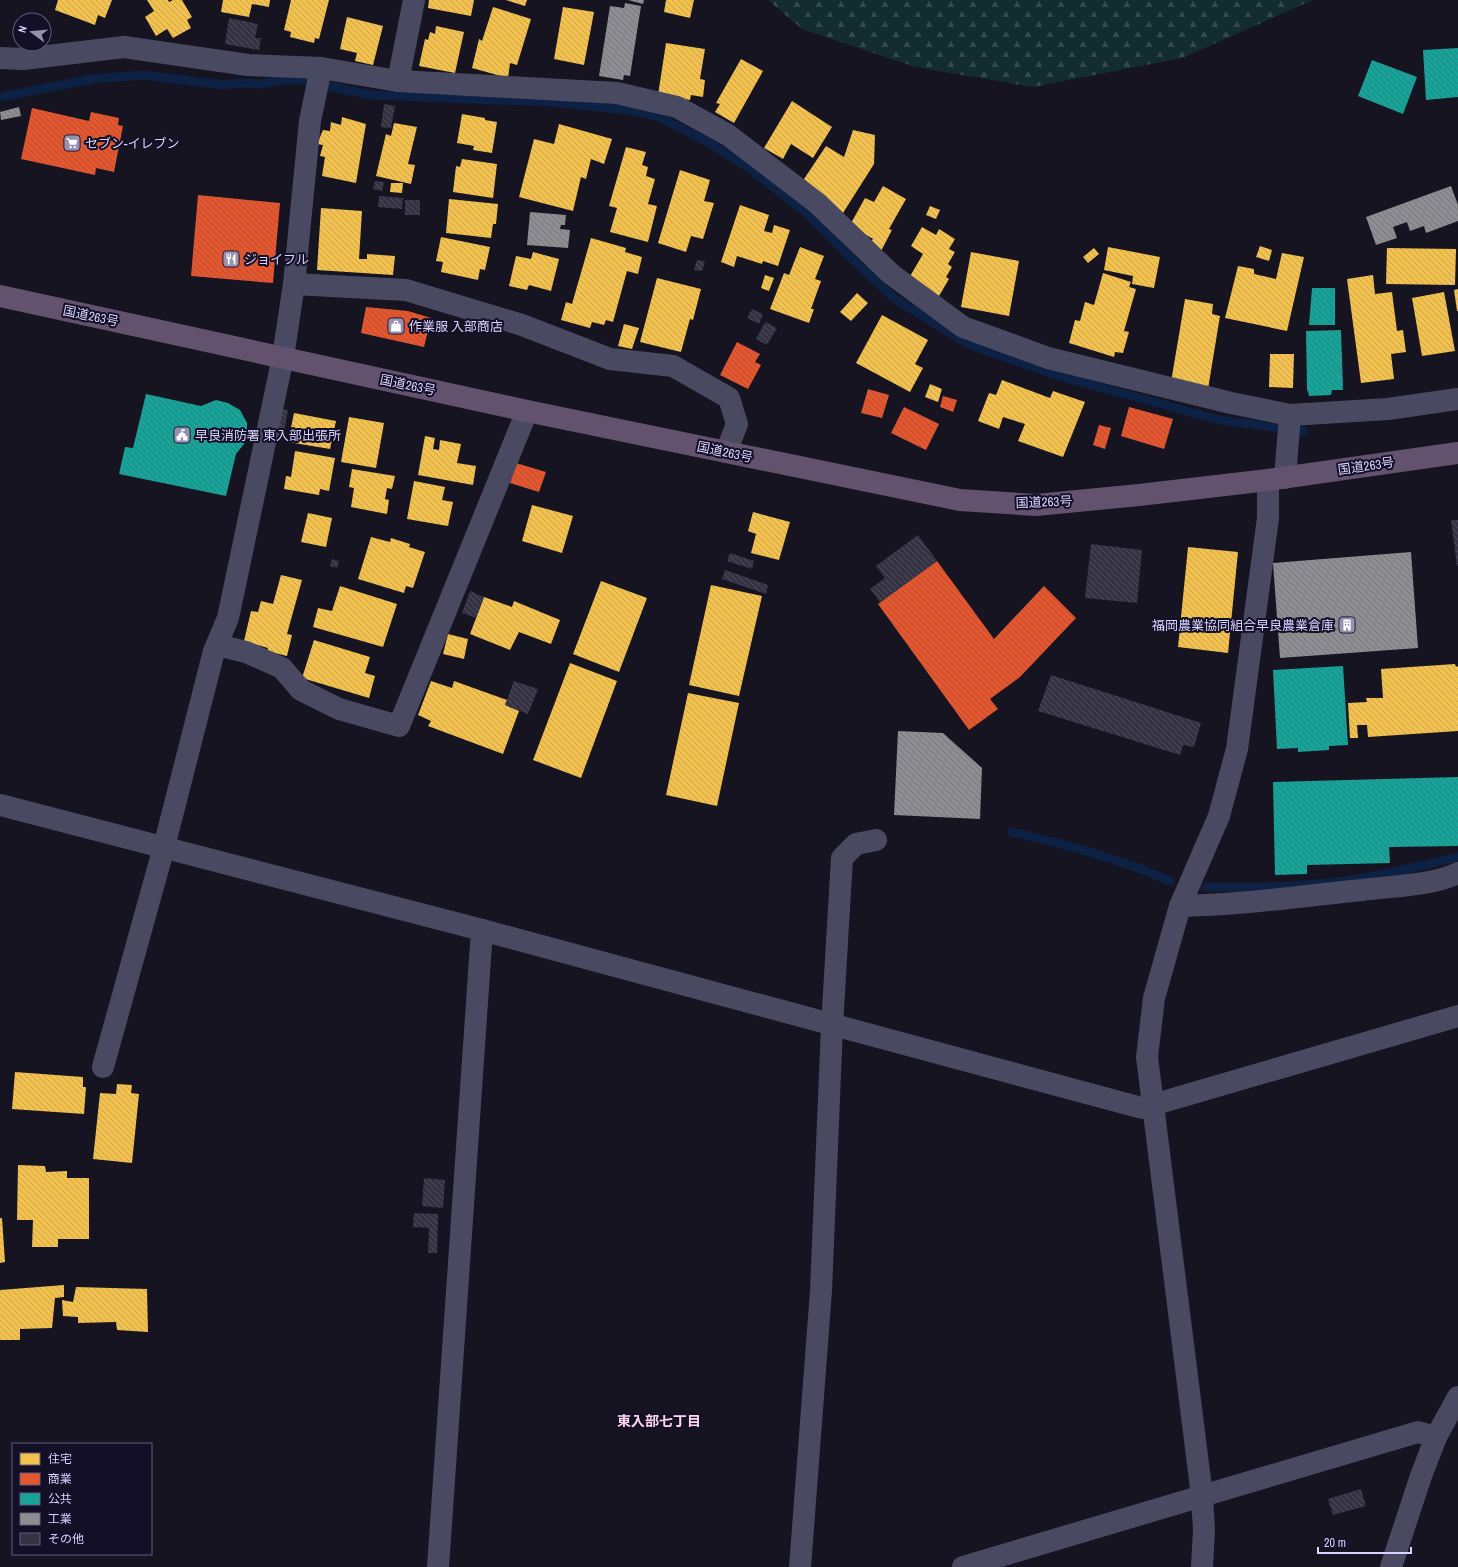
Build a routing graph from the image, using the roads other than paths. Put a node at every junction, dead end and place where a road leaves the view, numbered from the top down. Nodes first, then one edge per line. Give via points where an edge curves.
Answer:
1 (414, 0) edge
2 (0, 58) edge
3 (321, 68) junction
4 (398, 81) junction
5 (294, 284) junction
6 (0, 296) edge
7 (283, 357) junction
8 (1458, 399) edge
9 (527, 411) junction
10 (1290, 415) junction
11 (726, 452) junction
12 (1458, 453) edge
13 (1277, 479) junction
14 (217, 645) junction
15 (0, 805) edge
16 (876, 840) dead end
17 (164, 847) junction
18 (1458, 873) edge
19 (1180, 906) junction
20 (482, 930) junction
21 (1458, 1016) edge
22 (832, 1026) junction
23 (103, 1067) dead end
24 (1153, 1104) junction
25 (1458, 1397) edge
26 (1436, 1437) junction
27 (1202, 1496) junction
28 (438, 1567) edge
29 (800, 1567) edge
30 (963, 1567) edge
31 (1202, 1567) edge
32 (1391, 1567) edge

1 - 4 street
2 - 3 street via 23,59 124,47 248,65
3 - 4 street
3 - 5 street via 310,121
4 - 10 street via 616,93 677,107 728,135 817,203 891,274 963,327 1048,358
5 - 7 street
5 - 11 street via 406,290 522,325 610,359 673,366 729,398 737,424
6 - 7 highway, 国道263号
7 - 9 highway, 国道263号
7 - 14 street via 228,618
8 - 10 street via 1388,409
9 - 11 highway, 国道263号
9 - 14 street via 399,726 339,709 301,690 282,668 246,652
10 - 13 street via 1287,445
11 - 13 highway, 国道263号 via 960,500 1036,505
12 - 13 highway, 国道263号
13 - 19 street via 1268,518 1237,749 1219,816
14 - 17 street
15 - 17 street
16 - 22 street via 856,844 842,858
17 - 20 street
17 - 23 street
18 - 19 street via 1416,884 1220,905
19 - 24 street via 1154,998 1148,1057
20 - 22 street
20 - 28 street
21 - 24 street
22 - 24 street via 1142,1108
22 - 29 street via 821,1291
24 - 27 street
25 - 26 street
26 - 27 street via 1418,1432
26 - 32 street
27 - 30 street
27 - 31 street

